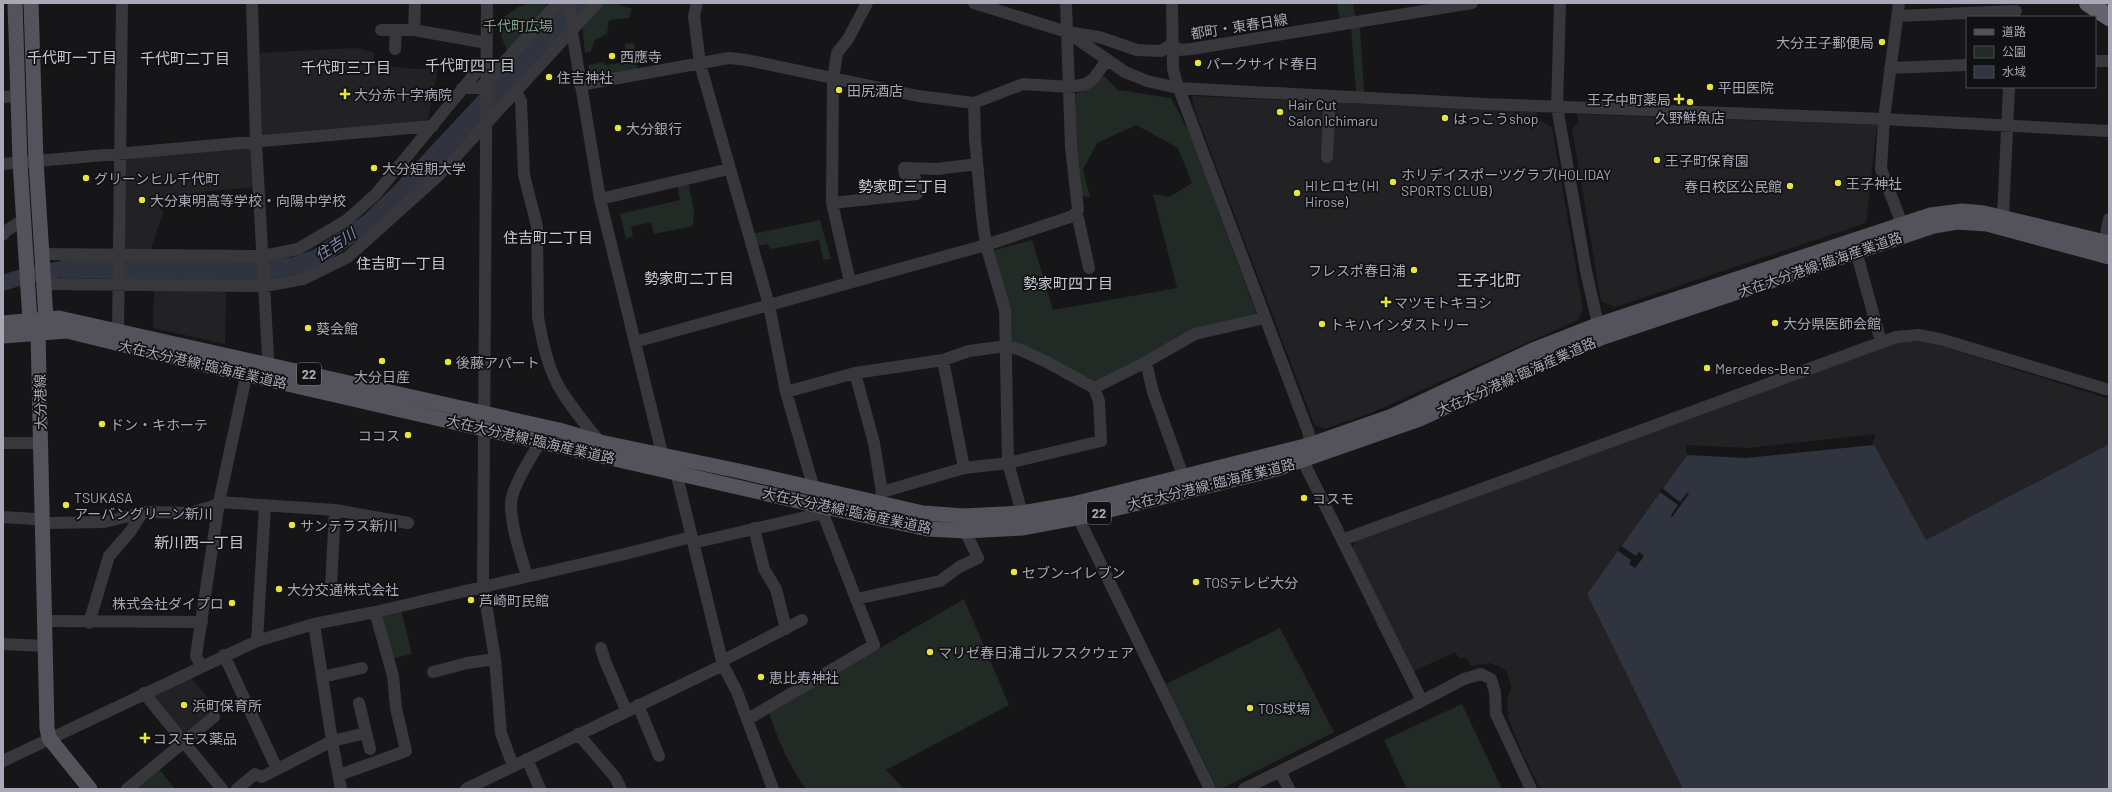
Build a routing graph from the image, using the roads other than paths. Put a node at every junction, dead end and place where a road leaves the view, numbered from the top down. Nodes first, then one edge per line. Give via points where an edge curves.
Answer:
1 (15, 3) edge
2 (31, 3) edge
3 (122, 3) edge
4 (252, 3) edge
5 (415, 3) edge
6 (487, 3) edge
7 (558, 3) edge
8 (569, 3) edge
9 (597, 3) edge
10 (697, 3) edge
11 (867, 3) edge
12 (1066, 3) edge
13 (1172, 3) edge
14 (1471, 3) edge
15 (1560, 3) edge
16 (1899, 3) edge
17 (2088, 3) edge
18 (980, 4) edge
19 (2017, 10) edge
20 (1897, 16) junction
21 (2109, 17) edge
22 (381, 30) dead end
23 (396, 30) junction
24 (414, 30) junction
25 (572, 30) junction
26 (1067, 32) junction
27 (487, 43) junction
28 (1172, 44) junction
29 (395, 49) dead end
30 (487, 59) junction
31 (1108, 60) junction
32 (2096, 61) edge
33 (2109, 61) edge
34 (700, 64) junction
35 (1966, 65) edge
36 (1890, 68) junction
37 (833, 80) junction
38 (487, 82) junction
39 (580, 85) junction
40 (1070, 87) junction
41 (462, 88) junction
42 (1178, 88) junction
43 (2009, 88) edge
44 (516, 92) junction
45 (10, 97) edge
46 (1330, 97) junction
47 (974, 103) junction
48 (1557, 107) junction
49 (1884, 119) junction
50 (487, 121) junction
51 (2008, 125) junction
52 (433, 126) junction
53 (2109, 131) edge
54 (256, 142) junction
55 (120, 154) junction
56 (1327, 157) dead end
57 (36, 161) junction
58 (20, 162) junction
59 (3, 164) edge
60 (977, 164) junction
61 (729, 169) junction
62 (600, 199) junction
63 (832, 203) junction
64 (2003, 216) junction
65 (1078, 218) dead end
66 (24, 219) junction
67 (2109, 219) edge
68 (1904, 229) junction
69 (3, 235) edge
70 (986, 245) junction
71 (2106, 249) edge
72 (1856, 252) junction
73 (42, 255) junction
74 (119, 256) junction
75 (263, 258) junction
76 (1089, 268) dead end
77 (43, 282) junction
78 (850, 282) junction
79 (118, 283) junction
80 (265, 284) junction
81 (769, 305) junction
82 (1265, 318) junction
83 (46, 319) junction
84 (3, 323) edge
85 (34, 327) junction
86 (118, 331) junction
87 (1599, 331) junction
88 (3, 336) edge
89 (635, 342) junction
90 (1881, 342) junction
91 (1006, 346) junction
92 (943, 360) junction
93 (1146, 362) junction
94 (248, 367) junction
95 (267, 372) junction
96 (856, 373) junction
97 (1094, 388) junction
98 (2109, 390) edge
99 (786, 392) junction
100 (484, 421) junction
101 (541, 441) junction
102 (600, 442) junction
103 (3, 443) edge
104 (41, 443) junction
105 (1309, 445) junction
106 (663, 456) junction
107 (1305, 460) junction
108 (1008, 463) junction
109 (964, 468) junction
110 (676, 472) junction
111 (1183, 476) junction
112 (814, 489) junction
113 (880, 498) junction
114 (219, 502) junction
115 (265, 505) junction
116 (334, 510) junction
117 (821, 510) junction
118 (1075, 511) junction
119 (142, 513) junction
120 (1022, 513) junction
121 (964, 516) junction
122 (3, 517) edge
123 (42, 522) junction
124 (408, 523) dead end
125 (754, 528) junction
126 (965, 531) junction
127 (692, 540) junction
128 (1342, 540) junction
129 (527, 576) junction
130 (483, 586) junction
131 (331, 587) dead end
132 (856, 599) junction
133 (375, 612) junction
134 (802, 620) dead end
135 (44, 621) junction
136 (202, 622) junction
137 (89, 623) junction
138 (314, 624) junction
139 (786, 629) junction
140 (257, 641) junction
141 (3, 644) edge
142 (45, 646) junction
143 (601, 648) dead end
144 (224, 655) junction
145 (495, 660) junction
146 (722, 663) junction
147 (201, 666) junction
148 (362, 668) dead end
149 (433, 672) dead end
150 (322, 677) junction
151 (144, 693) junction
152 (1422, 701) junction
153 (359, 703) dead end
154 (638, 705) junction
155 (626, 710) junction
156 (214, 717) dead end
157 (748, 719) junction
158 (366, 733) junction
159 (578, 734) junction
160 (49, 738) junction
161 (332, 741) junction
162 (184, 742) junction
163 (370, 749) dead end
164 (659, 756) dead end
165 (527, 759) junction
166 (3, 761) edge
167 (513, 766) junction
168 (277, 769) junction
169 (1280, 770) junction
170 (338, 775) junction
171 (480, 786) edge
172 (90, 789) edge
173 (127, 789) edge
174 (222, 789) edge
175 (237, 789) edge
176 (341, 789) edge
177 (466, 789) edge
178 (540, 789) edge
179 (621, 789) edge
180 (773, 789) edge
181 (1210, 789) edge
182 (1244, 789) edge
183 (1289, 789) edge
184 (1531, 789) edge

1 - 45 main road, 大分港線
2 - 57 main road
3 - 55 street
4 - 54 street
5 - 24 street
6 - 27 street
7 - 38 street
8 - 25 street
9 - 25 street
10 - 34 street via 694,16
11 - 37 street via 848,39 837,52
12 - 26 street
13 - 28 street
14 - 28 street, 都町・東春日線 via 1191,49 1179,50
15 - 48 street
16 - 20 street
17 - 21 highway
18 - 26 street, 都町・東春日線
19 - 20 street
20 - 36 street
22 - 23 street
23 - 24 street
23 - 29 street
24 - 27 street
25 - 39 street
25 - 44 street
26 - 28 street, 都町・東春日線 via 1099,37 1137,50 1161,51
26 - 31 street
26 - 40 street
27 - 30 street
28 - 42 street via 1173,69
30 - 38 street
30 - 41 street
31 - 40 street via 1090,82
31 - 42 street via 1141,79
32 - 33 street
34 - 37 street via 729,58 747,60
34 - 39 street
34 - 61 street
35 - 36 street
36 - 49 street
37 - 47 street via 918,96
37 - 63 street
38 - 41 street via 479,88
38 - 50 street
39 - 62 street
40 - 47 street via 1023,84
40 - 70 street via 1074,180 1078,210 1066,219
41 - 52 street
42 - 46 street
42 - 82 street
43 - 51 street
44 - 50 street
44 - 102 street via 521,101 524,175 537,226 540,329 558,384
45 - 58 main road, 大分港線
46 - 48 street
46 - 56 street
47 - 60 street
48 - 49 street
48 - 87 street
49 - 51 street
49 - 68 street via 1881,169
50 - 80 street via 439,175 348,257 303,279
50 - 100 street
51 - 53 street
51 - 64 street
52 - 54 street
52 - 75 street via 376,194 347,220 298,249
54 - 55 street
54 - 75 street
55 - 57 street
55 - 74 street
57 - 58 street
57 - 73 main road
58 - 59 street
58 - 66 main road, 大分港線
60 - 63 street via 937,170 904,168 905,174 915,178 917,194
60 - 70 street
61 - 62 street
61 - 81 street
62 - 89 street
63 - 78 street
64 - 68 main road, 大在大分港線;臨海産業道路 / 22 via 1962,211 1930,215
64 - 71 main road, 大在大分港線;臨海産業道路 / 22
65 - 76 street
66 - 69 street
66 - 85 main road, 大分港線
67 - 71 street
68 - 71 main road, 大在大分港線;臨海産業道路 / 22 via 1973,222
68 - 72 main road, 大在大分港線;臨海産業道路 / 22
68 - 87 main road, 大在大分港線;臨海産業道路 / 22
70 - 78 street
70 - 91 street via 1005,310
72 - 87 main road, 大在大分港線;臨海産業道路 / 22
72 - 90 street
73 - 74 street
73 - 77 main road
74 - 75 street
74 - 79 street
75 - 80 street
77 - 79 street
77 - 83 main road
78 - 81 street
79 - 80 street
79 - 86 street
80 - 95 street
81 - 89 street
81 - 99 street
82 - 93 street via 1195,334
82 - 105 street via 1309,434
83 - 85 main road, 22
83 - 86 main road, 大在大分港線;臨海産業道路 / 22 via 59,318
84 - 85 main road, 大在大分港線;臨海産業道路 / 22
85 - 88 main road, 大在大分港線;臨海産業道路 / 22
85 - 94 main road, 大在大分港線;臨海産業道路 / 22 via 67,331
85 - 104 main road, 大分港線
86 - 94 main road, 大在大分港線;臨海産業道路 / 22
87 - 105 main road, 大在大分港線;臨海産業道路 / 22 via 1533,350 1392,416
87 - 107 main road, 大在大分港線;臨海産業道路 / 22 via 1527,369 1420,419
89 - 106 street
90 - 98 street via 1907,335 1928,336
90 - 128 street
91 - 92 street via 969,351
91 - 97 street via 1034,356
91 - 108 street
92 - 96 street
92 - 109 street
93 - 97 street
93 - 111 street via 1153,392
94 - 95 main road, 大在大分港線;臨海産業道路 / 22
94 - 114 street
95 - 100 main road, 大在大分港線;臨海産業道路 / 22
96 - 99 street
96 - 113 street via 874,443
97 - 108 street via 1099,401 1101,440
99 - 112 street
100 - 101 main road, 大在大分港線;臨海産業道路 / 22
100 - 102 main road, 大在大分港線;臨海産業道路 / 22 via 559,430
100 - 130 street
101 - 110 main road, 大在大分港線;臨海産業道路 / 22
101 - 129 street via 523,471 511,502 515,533
102 - 106 main road, 大在大分港線;臨海産業道路 / 22
103 - 104 street
104 - 123 main road, 大分港線
105 - 107 street
105 - 111 main road, 大在大分港線;臨海産業道路 / 22
106 - 110 street
106 - 112 main road, 大在大分港線;臨海産業道路 / 22
107 - 118 main road, 大在大分港線;臨海産業道路 / 22
107 - 128 street
108 - 109 street
108 - 120 street
109 - 113 street
110 - 117 main road, 大在大分港線;臨海産業道路 / 22
110 - 127 street
111 - 118 main road, 大在大分港線;臨海産業道路 / 22
112 - 113 main road, 大在大分港線;臨海産業道路 / 22
113 - 121 main road, 大在大分港線;臨海産業道路 / 22 via 923,513
114 - 115 street
114 - 119 street via 190,513
114 - 136 street
115 - 116 street
115 - 140 street
116 - 124 street
116 - 131 street
117 - 125 street via 812,517
117 - 126 main road, 大在大分港線;臨海産業道路 / 22 via 922,528
117 - 132 street
118 - 120 main road, 大在大分港線;臨海産業道路 / 22
118 - 126 main road, 大在大分港線;臨海産業道路 / 22 via 1023,528
118 - 181 street
119 - 123 street via 104,522
119 - 137 street via 130,532 109,556
120 - 121 main road, 大在大分港線;臨海産業道路 / 22
121 - 126 street
122 - 123 street via 35,519
123 - 135 main road, 大分港線
125 - 127 street
125 - 139 street via 764,570 776,589
126 - 132 street via 978,558 959,567 940,581
127 - 129 street
127 - 146 street
128 - 152 street
129 - 130 street
130 - 133 street
130 - 145 street
132 - 157 street via 874,645
133 - 138 street
133 - 170 street via 400,682 396,708 406,751
134 - 139 street
135 - 137 street
135 - 142 main road, 大分港線
136 - 137 street
136 - 147 street via 196,656
138 - 140 street
138 - 150 street
139 - 146 street
140 - 144 street
141 - 142 street
142 - 160 main road, 大分港線 via 46,728
143 - 155 street
144 - 147 street
144 - 168 street
145 - 149 street via 466,663
145 - 167 street via 501,733
146 - 154 street
146 - 157 street
147 - 151 street
148 - 150 street
150 - 161 street
151 - 160 street
151 - 162 street
152 - 169 street
152 - 184 street via 1464,679 1481,674 1491,680 1495,692 1496,714
153 - 158 street
154 - 155 street
154 - 164 street
155 - 159 street
156 - 162 street
157 - 180 street
158 - 161 street
158 - 163 street
159 - 165 street
159 - 179 street via 615,777
160 - 166 street
160 - 172 main road, 大分港線
161 - 168 street
161 - 170 street
162 - 173 street
162 - 174 street
165 - 167 street
165 - 178 street
167 - 171 street
168 - 175 street via 262,777 256,774
169 - 182 street
169 - 183 street
170 - 176 street
171 - 177 street

